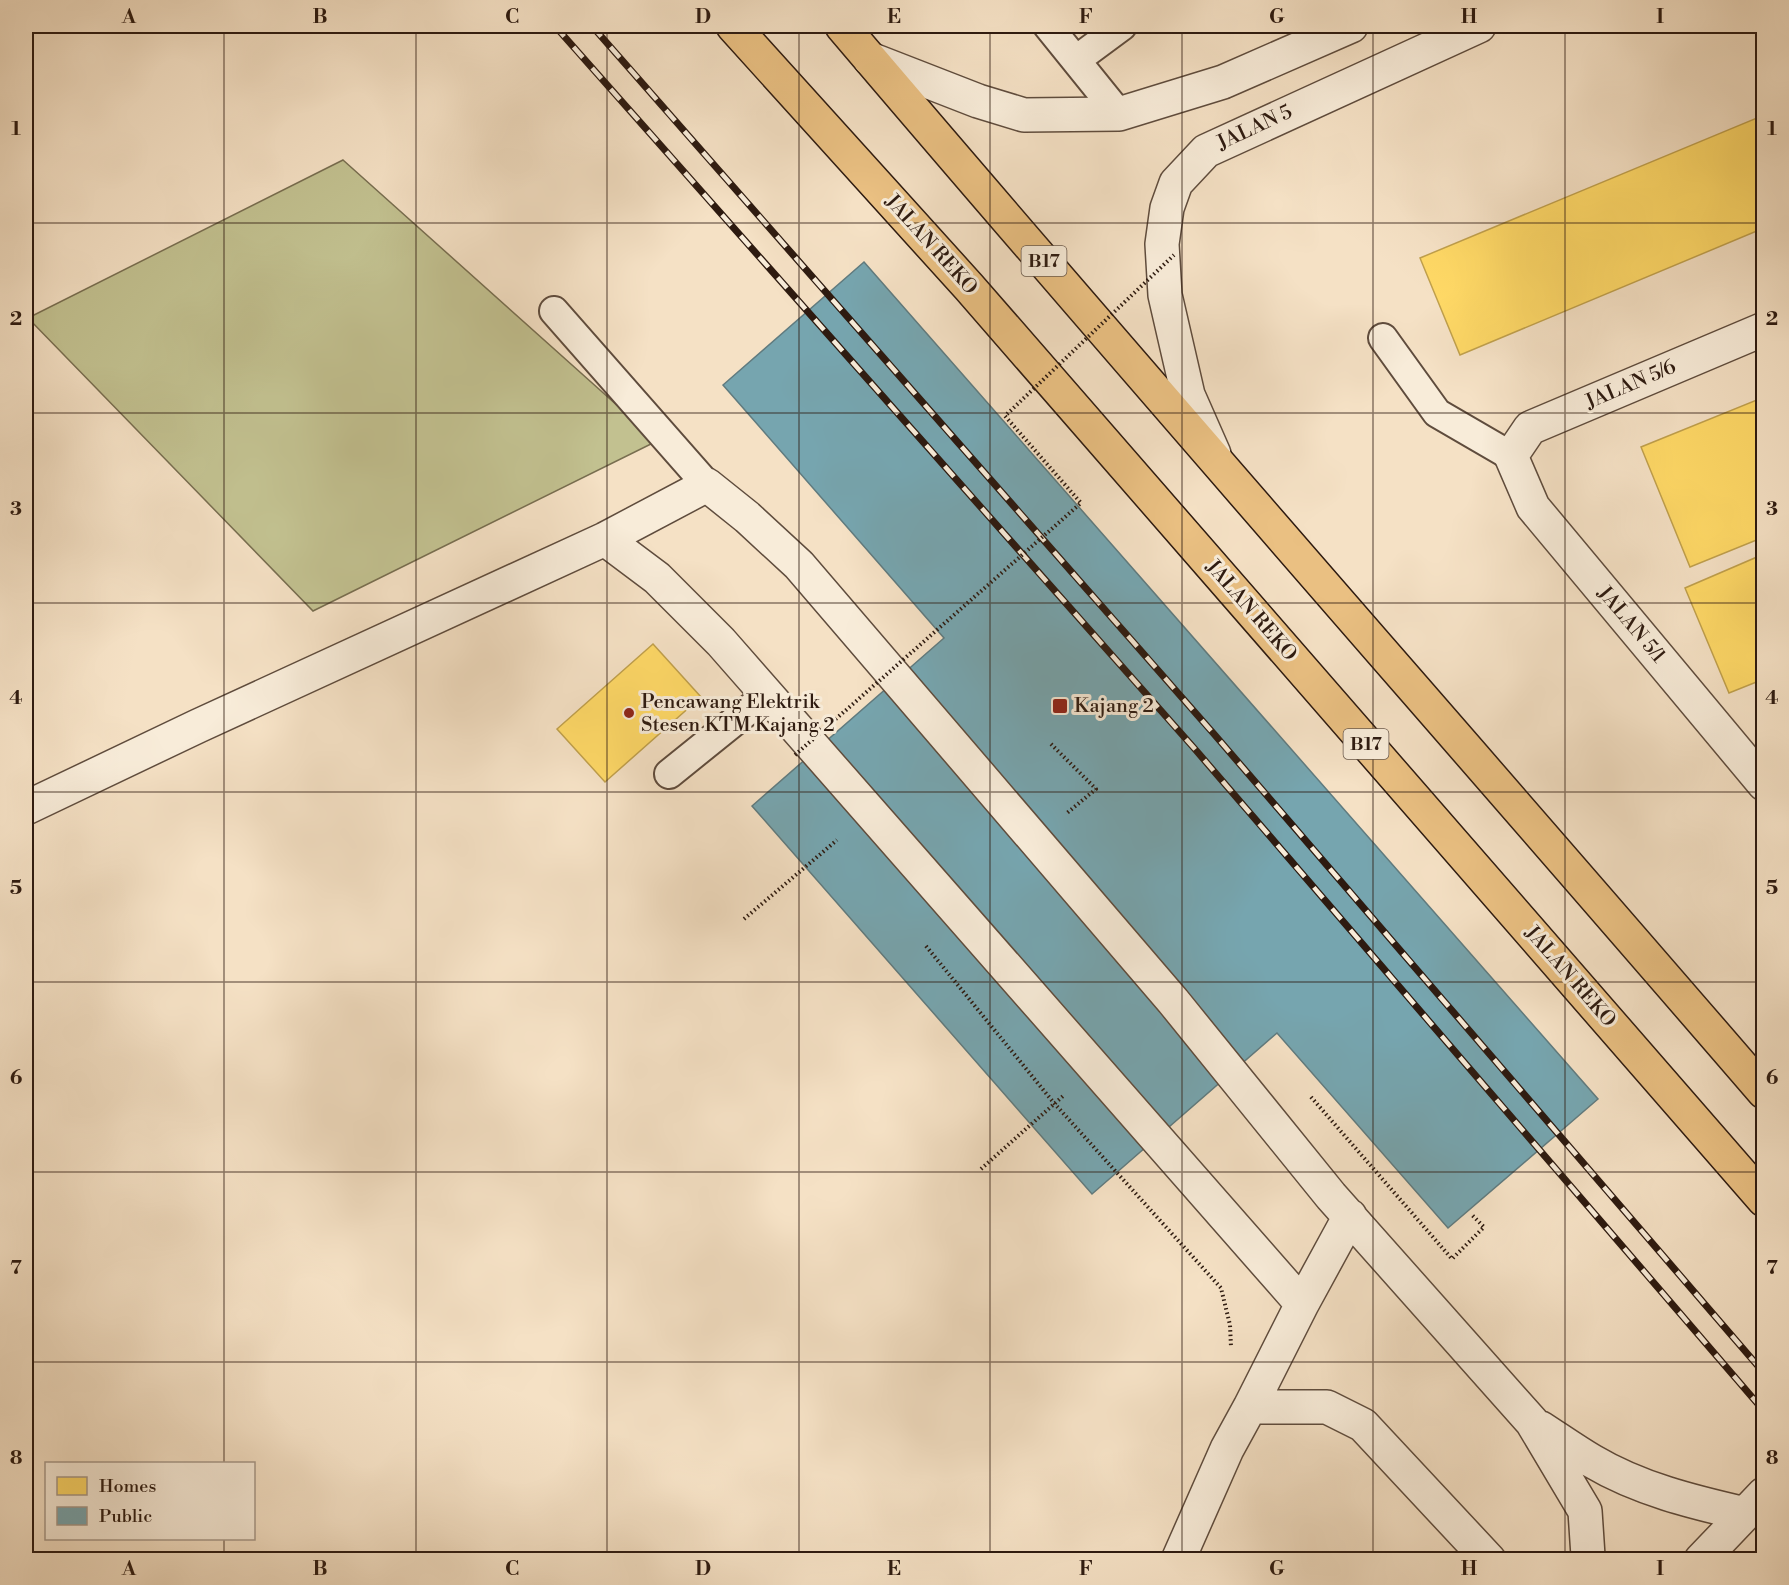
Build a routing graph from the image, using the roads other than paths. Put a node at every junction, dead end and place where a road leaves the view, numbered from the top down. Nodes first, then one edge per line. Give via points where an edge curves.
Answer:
1 (733, 26) edge
2 (842, 26) edge
3 (1048, 26) edge
4 (1122, 26) edge
5 (1351, 26) edge
6 (1479, 26) edge
7 (870, 59) junction
8 (1076, 60) junction
9 (1119, 114) junction
10 (554, 311) dead end
11 (1764, 330) edge
12 (1383, 338) dead end
13 (1511, 456) junction
14 (1218, 464) junction
15 (707, 485) junction
16 (605, 539) junction
17 (767, 695) junction
18 (1759, 772) edge
19 (669, 774) dead end
20 (26, 808) edge
21 (1764, 1092) edge
22 (1764, 1200) edge
23 (1350, 1216) junction
24 (1302, 1304) junction
25 (1250, 1407) junction
26 (1532, 1422) junction
27 (1754, 1504) edge
28 (1178, 1560) edge
29 (1489, 1560) edge
30 (1586, 1560) edge
31 (1701, 1560) edge

1 - 22 main road, JALAN REKO / B17 via 969,287
2 - 7 main road, B17
3 - 8 lane
4 - 8 lane
5 - 9 street via 1223,82
6 - 14 street, JALAN 5 via 1206,151 1176,183 1167,208 1162,244 1165,295 1188,395
7 - 9 street via 1024,115
7 - 14 main road, B17
8 - 9 lane
10 - 15 lane
11 - 13 street, JALAN 5/6 via 1530,428
12 - 13 lane via 1437,413
13 - 18 street, JALAN 5/1 via 1533,507
14 - 21 main road, B17
15 - 16 street
15 - 23 street via 799,565 1173,1001
16 - 17 street via 657,578
16 - 20 street
17 - 19 lane
17 - 24 street
23 - 24 street
23 - 26 street
24 - 25 street
25 - 28 street
25 - 29 street via 1327,1407 1363,1425
26 - 27 street via 1593,1462 1639,1484 1688,1501
26 - 30 street via 1585,1512
27 - 31 street

